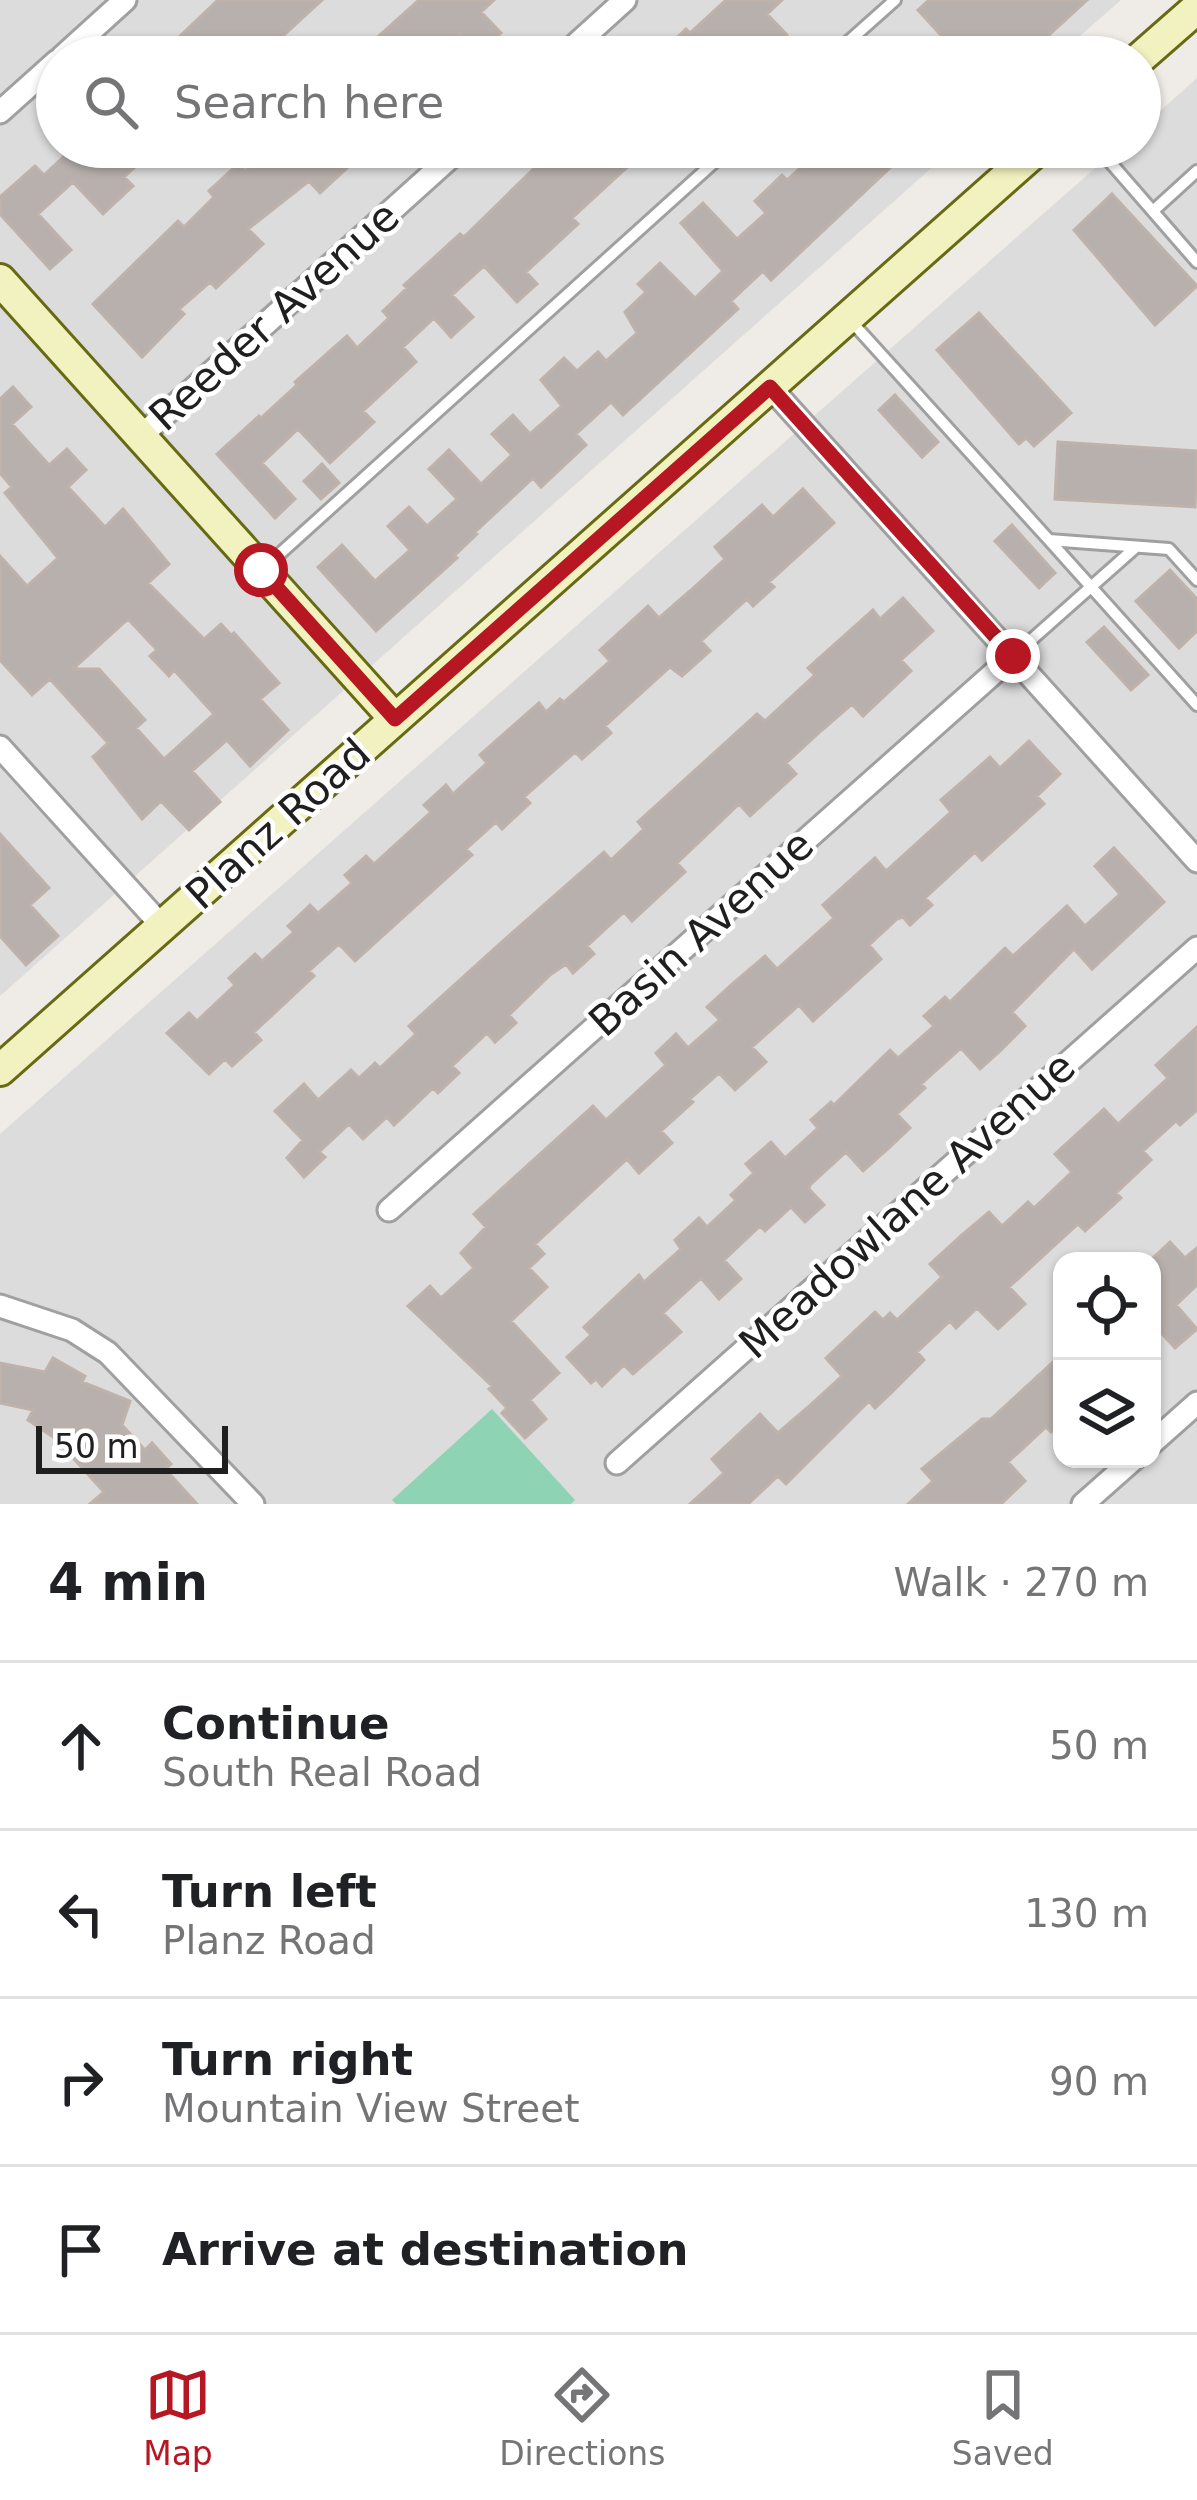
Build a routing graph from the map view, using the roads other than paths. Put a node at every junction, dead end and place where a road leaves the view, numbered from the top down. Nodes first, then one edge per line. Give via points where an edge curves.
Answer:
1 (125, 0) edge
2 (625, 0) edge
3 (895, 0) edge
4 (1197, 8) edge
5 (85, 36) edge
6 (585, 36) edge
7 (855, 36) edge
8 (1161, 40) edge
9 (36, 80) edge
10 (0, 112) edge
11 (439, 168) edge
12 (708, 168) edge
13 (1016, 168) edge
14 (1115, 168) edge
15 (1197, 171) edge
16 (1153, 211) junction
17 (1197, 262) edge
18 (0, 280) edge
19 (848, 317) junction
20 (770, 387) junction
21 (141, 436) junction
22 (1049, 540) junction
23 (1136, 547) junction
24 (261, 570) junction
25 (1197, 580) edge
26 (1091, 586) junction
27 (1013, 656) junction
28 (1197, 705) edge
29 (395, 719) junction
30 (0, 746) edge
31 (1197, 861) edge
32 (162, 926) junction
33 (1197, 948) edge
34 (0, 1070) edge
35 (389, 1210) dead end
36 (0, 1306) edge
37 (1197, 1403) edge
38 (1161, 1435) edge
39 (617, 1463) dead end
40 (1124, 1468) edge
41 (253, 1504) edge
42 (1083, 1504) edge

1 - 5 street
2 - 6 street
3 - 7 lane
4 - 8 street
9 - 10 street
11 - 21 street, Reeder Avenue
12 - 24 lane
13 - 19 street, Planz Road
14 - 16 lane
15 - 16 lane
16 - 17 lane
18 - 21 street
19 - 20 street, Planz Road
19 - 22 lane
20 - 27 street
20 - 29 street, Planz Road
21 - 24 street
22 - 23 lane
22 - 26 lane
23 - 25 lane via 1169,549
23 - 26 lane
24 - 29 street
26 - 27 lane
26 - 28 lane
27 - 31 street
27 - 35 street, Basin Avenue
29 - 32 street, Planz Road
30 - 32 street
32 - 34 street, Planz Road
33 - 39 street, Meadowlane Avenue
36 - 41 street via 72,1330 108,1353
37 - 38 street
40 - 42 street

